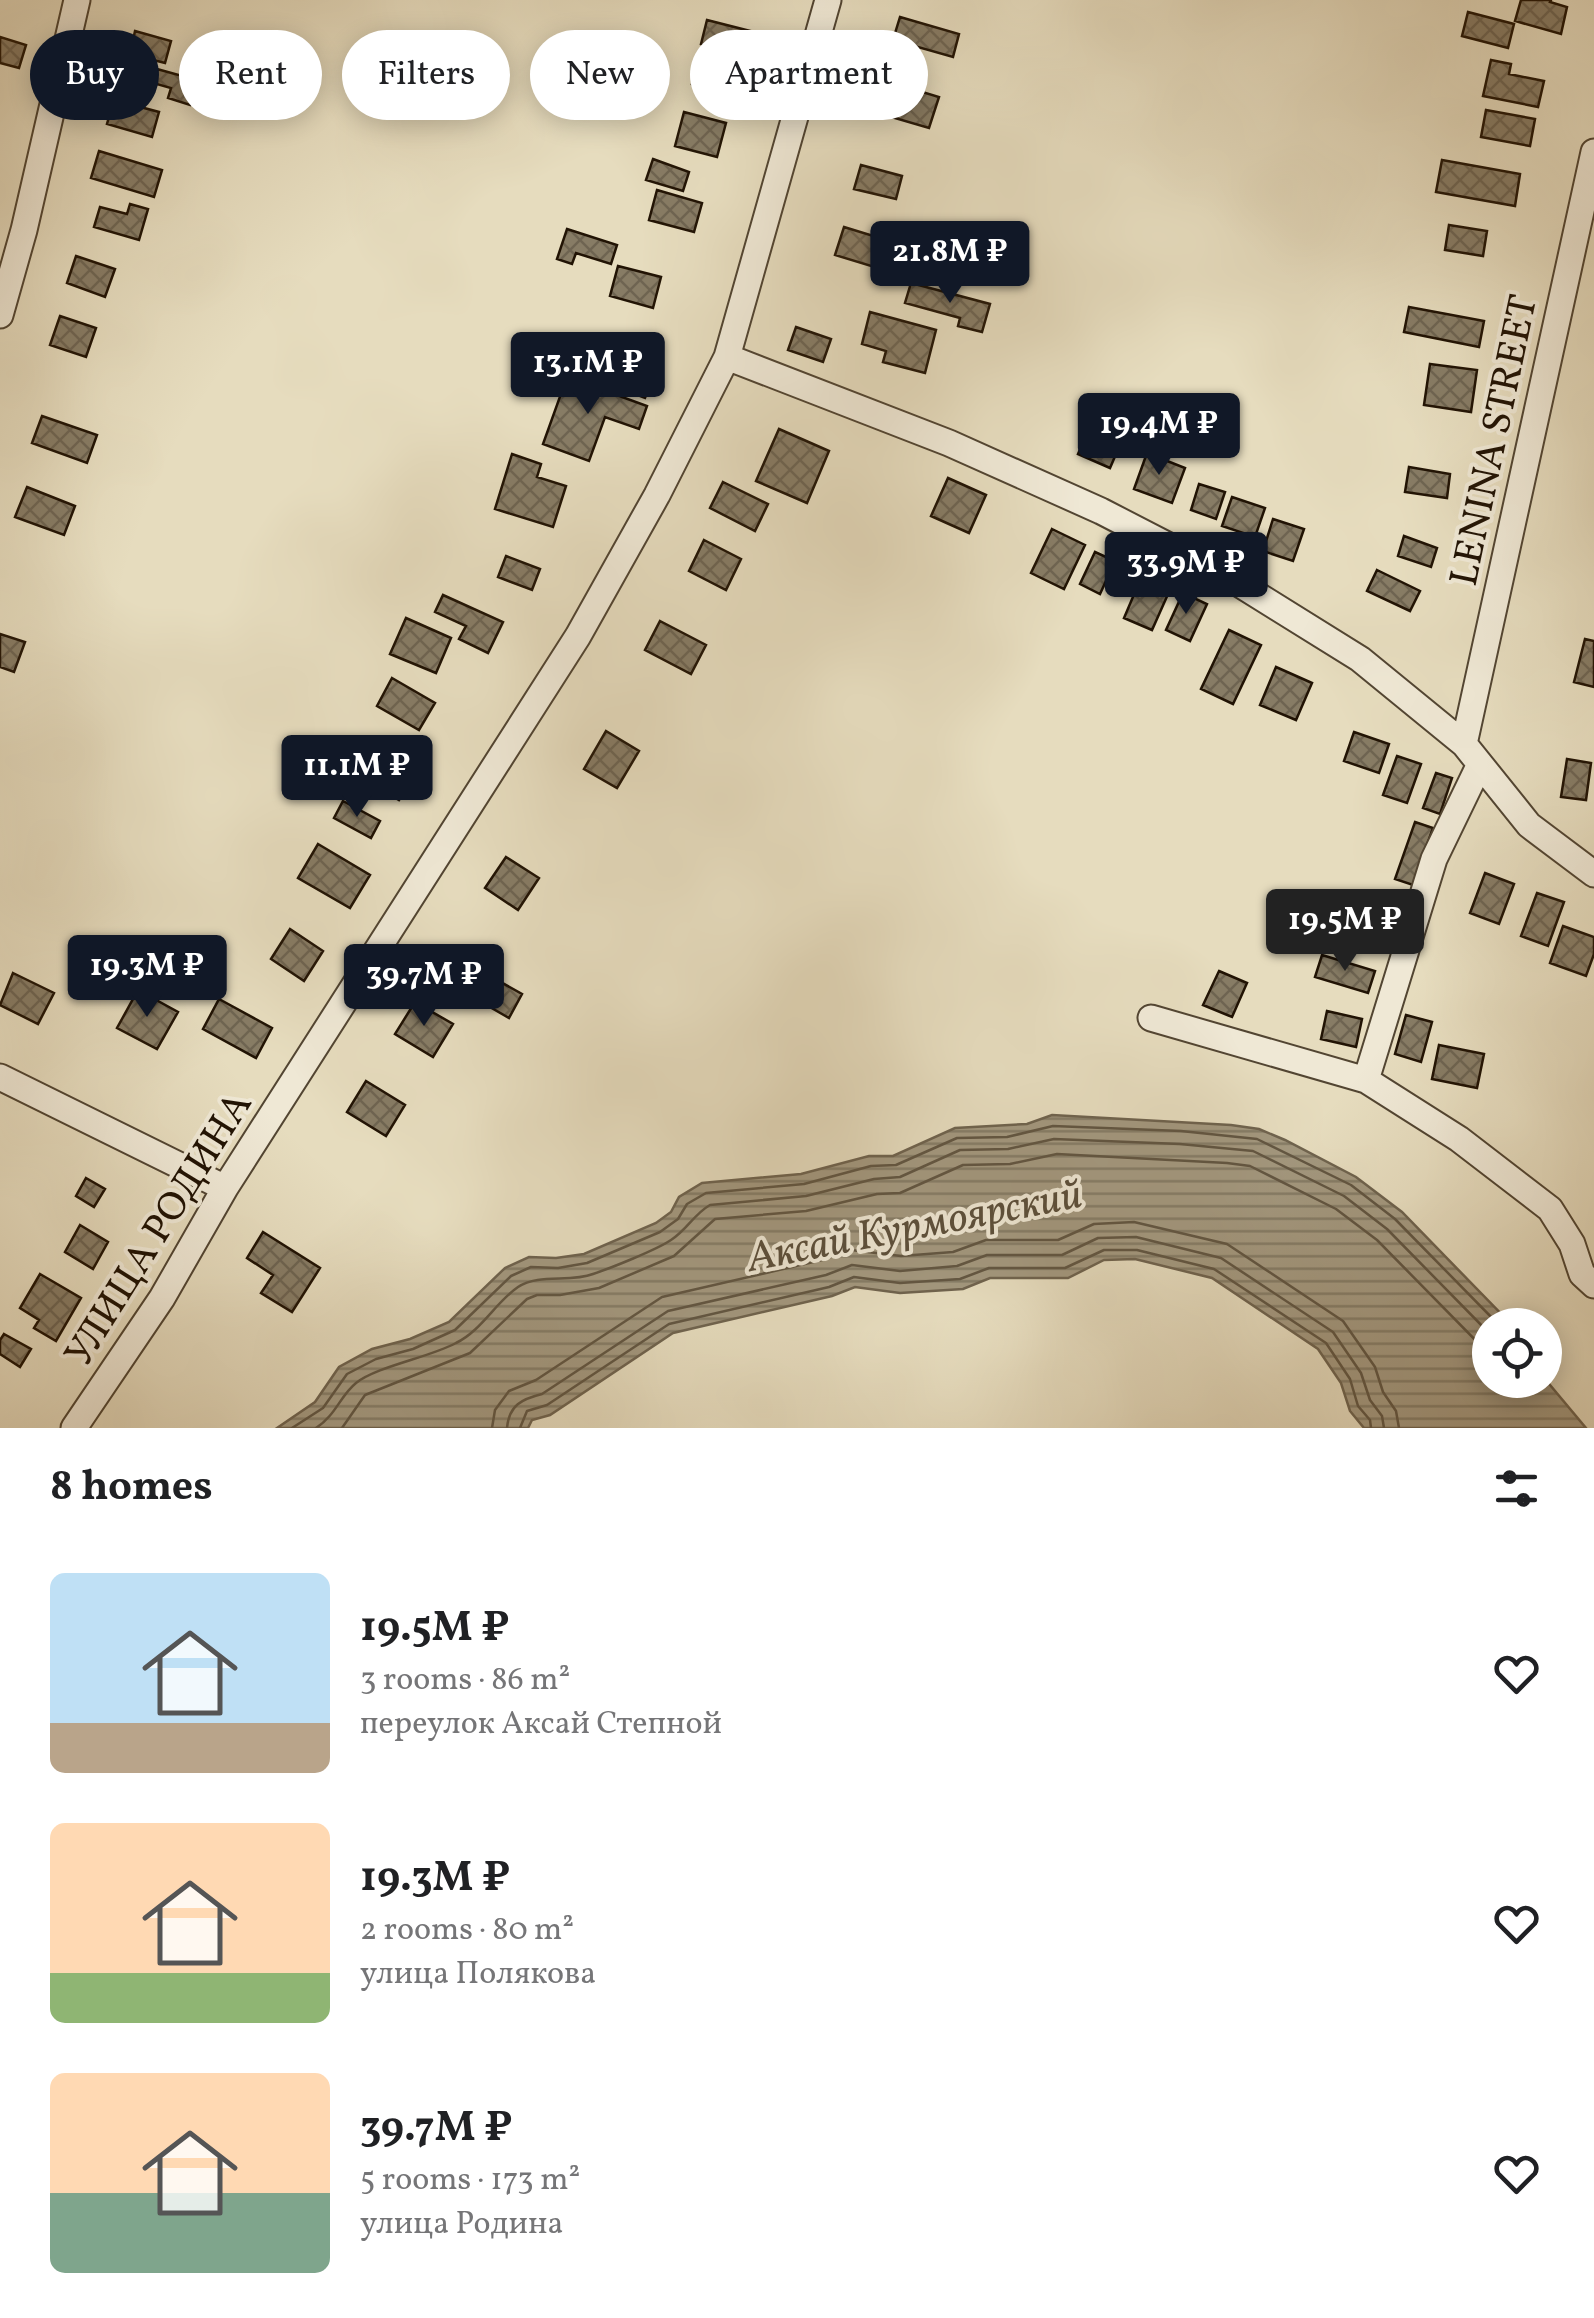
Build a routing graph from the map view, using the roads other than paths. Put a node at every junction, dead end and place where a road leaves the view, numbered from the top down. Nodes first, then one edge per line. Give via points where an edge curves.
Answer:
1 (77, 0) edge
2 (828, 0) edge
3 (1594, 152) edge
4 (0, 315) edge
5 (727, 357) junction
6 (1464, 744) junction
7 (1480, 764) junction
8 (1594, 874) edge
9 (1151, 1018) dead end
10 (0, 1076) edge
11 (1366, 1080) junction
12 (226, 1188) junction
13 (1594, 1285) edge
14 (74, 1428) edge

1 - 4 street
2 - 5 street, УЛИЦА РОДИНА
3 - 6 street, LENINA STREET
5 - 6 street via 949,443 1224,575 1360,659
5 - 12 street, УЛИЦА РОДИНА via 578,636
6 - 7 street
7 - 8 street via 1529,825
7 - 11 street via 1434,858
9 - 11 street
10 - 12 street
11 - 13 street via 1460,1139 1550,1209
12 - 14 street, УЛИЦА РОДИНА

